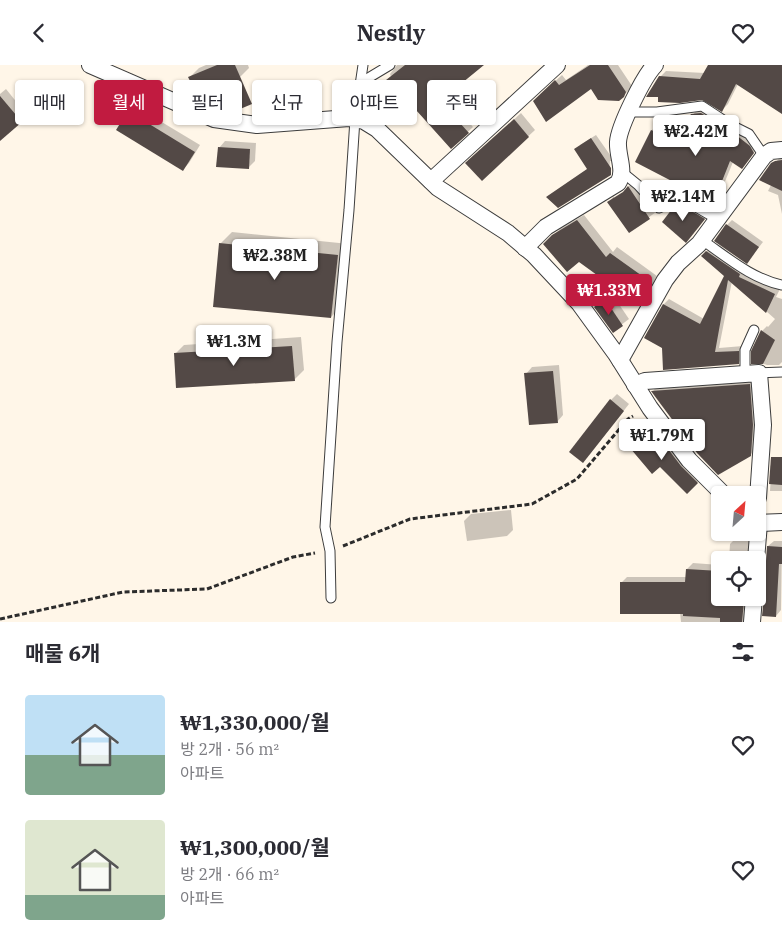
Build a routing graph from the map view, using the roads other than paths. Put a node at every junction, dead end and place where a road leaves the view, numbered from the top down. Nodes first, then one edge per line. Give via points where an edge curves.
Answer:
1 (92, 65) edge
2 (363, 65) edge
3 (390, 65) edge
4 (557, 65) edge
5 (655, 65) edge
6 (360, 80) edge
7 (365, 80) edge
8 (628, 112) junction
9 (332, 119) edge
10 (355, 125) edge
11 (370, 125) edge
12 (782, 150) edge
13 (764, 156) junction
14 (622, 172) junction
15 (431, 181) junction
16 (717, 219) junction
17 (702, 240) junction
18 (525, 248) junction
19 (782, 285) edge
20 (754, 330) dead end
21 (620, 360) junction
22 (782, 372) edge
23 (752, 374) junction
24 (635, 385) junction
25 (715, 486) edge
26 (759, 486) edge
27 (766, 522) edge
28 (782, 522) edge
29 (331, 598) dead end
30 (753, 606) edge
31 (752, 622) edge

1 - 9 street via 214,119 257,125
2 - 6 lane
3 - 7 lane
4 - 15 street
5 - 8 street
8 - 13 lane via 702,106 750,134
8 - 14 street via 619,131
10 - 29 lane via 325,527 330,551
11 - 15 street
12 - 13 street via 771,151
13 - 16 street
14 - 16 lane via 659,208 684,200
14 - 18 street via 618,183 546,227
15 - 18 street
16 - 17 street
17 - 19 lane via 739,267
17 - 21 street via 665,279
18 - 21 street via 579,303
20 - 23 lane via 745,350
21 - 24 street
22 - 23 lane
23 - 24 street via 645,381
23 - 26 street via 763,425
24 - 25 street via 688,460
27 - 28 street
30 - 31 street

